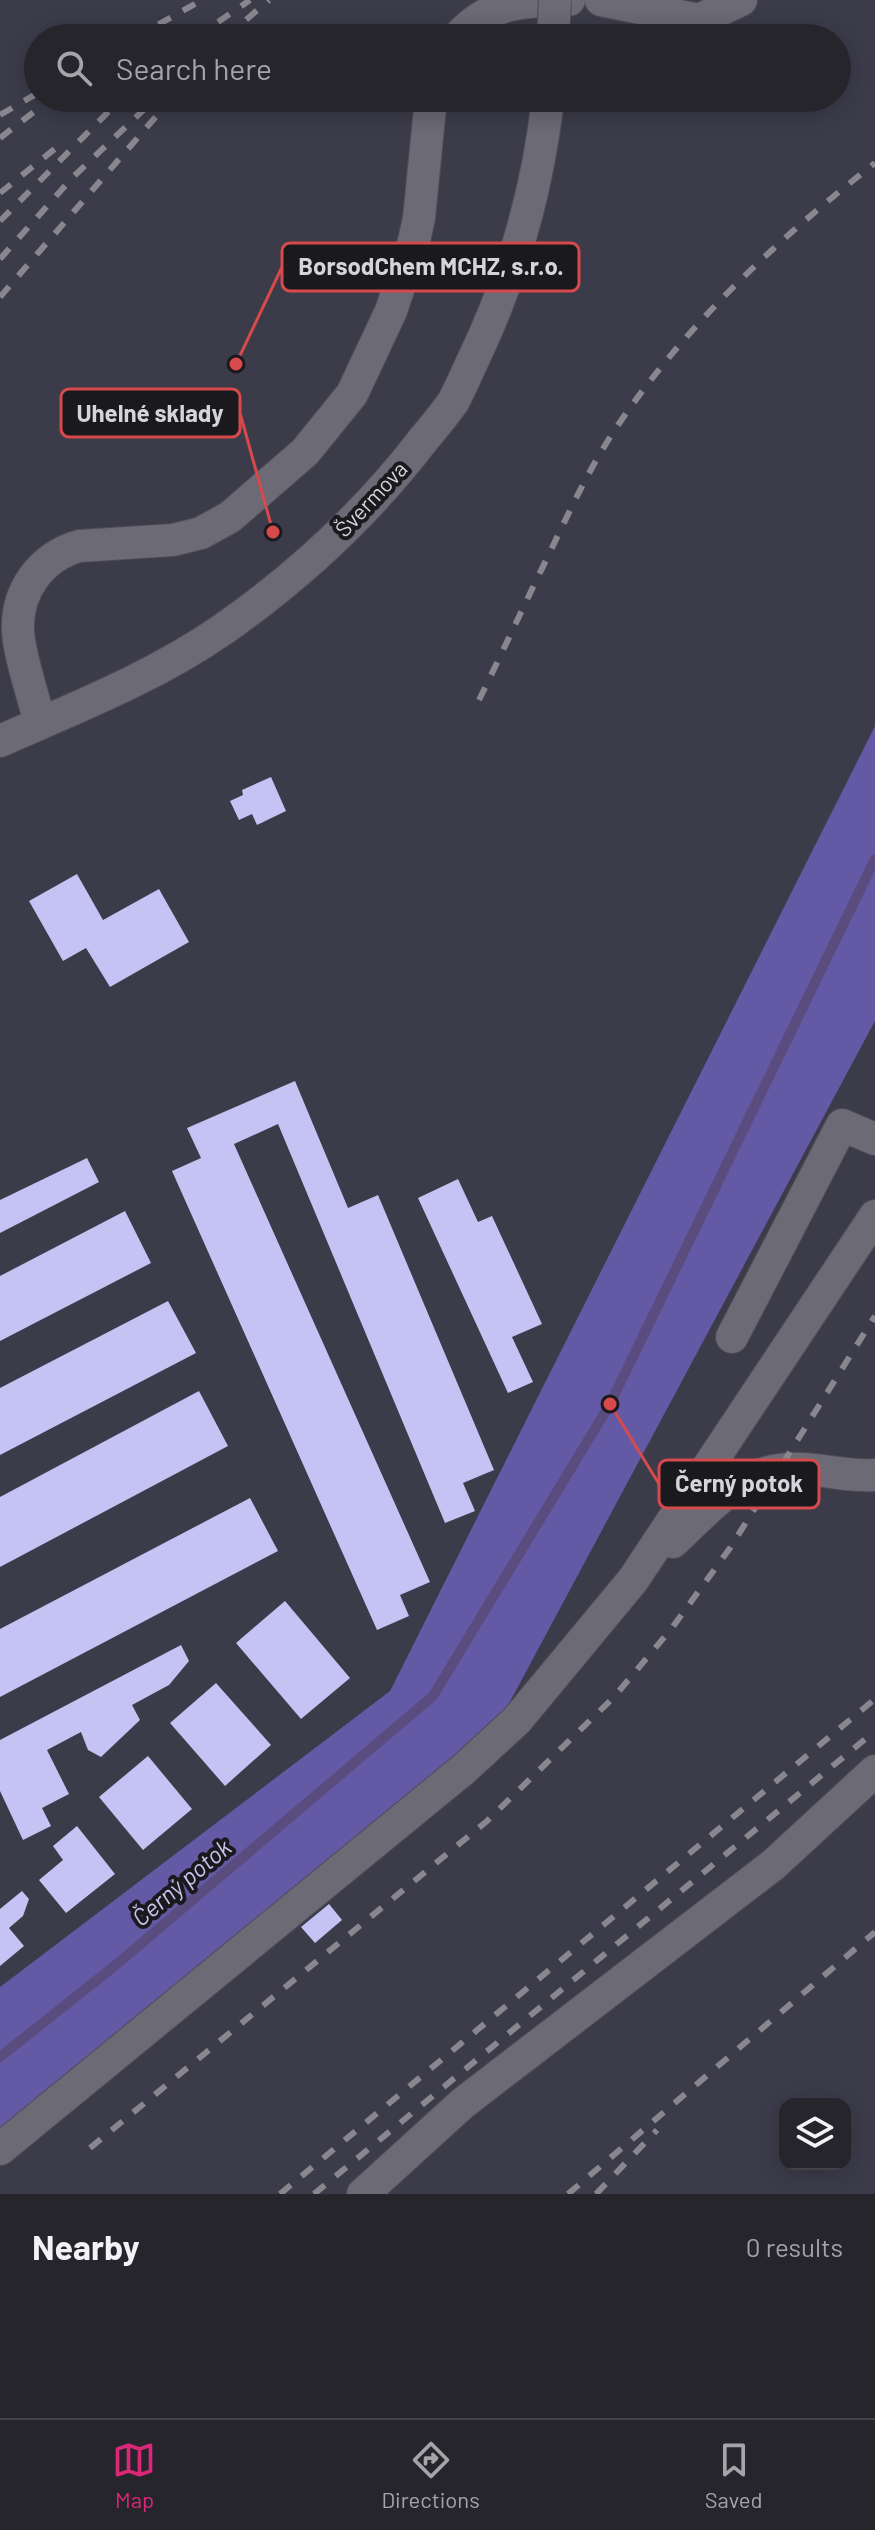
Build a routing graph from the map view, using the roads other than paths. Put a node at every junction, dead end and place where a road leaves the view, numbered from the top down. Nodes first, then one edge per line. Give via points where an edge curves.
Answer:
1 (555, 0) edge
2 (569, 0) edge
3 (601, 0) edge
4 (741, 0) edge
5 (470, 24) edge
6 (554, 24) edge
7 (430, 112) edge
8 (547, 112) edge
9 (40, 723) junction
10 (0, 741) edge
11 (875, 1139) edge
12 (875, 1216) edge
13 (732, 1337) dead end
14 (875, 1475) edge
15 (633, 1580) junction
16 (875, 1771) edge
17 (0, 2149) edge
18 (363, 2194) edge

1 - 6 street, bridge
2 - 5 street via 507,3
3 - 4 street via 699,20
7 - 9 street via 414,241 391,311 352,394 305,452 230,517 173,540 64,550 36,571 24,597 18,633
8 - 9 street, Švermova via 517,253 489,326 453,401 405,464 347,528 220,631 124,685
9 - 10 street, Švermova
11 - 13 street via 842,1125
12 - 15 street
14 - 15 street via 781,1468 751,1476
15 - 17 street via 517,1720 465,1768
16 - 18 street via 773,1865 463,2103

